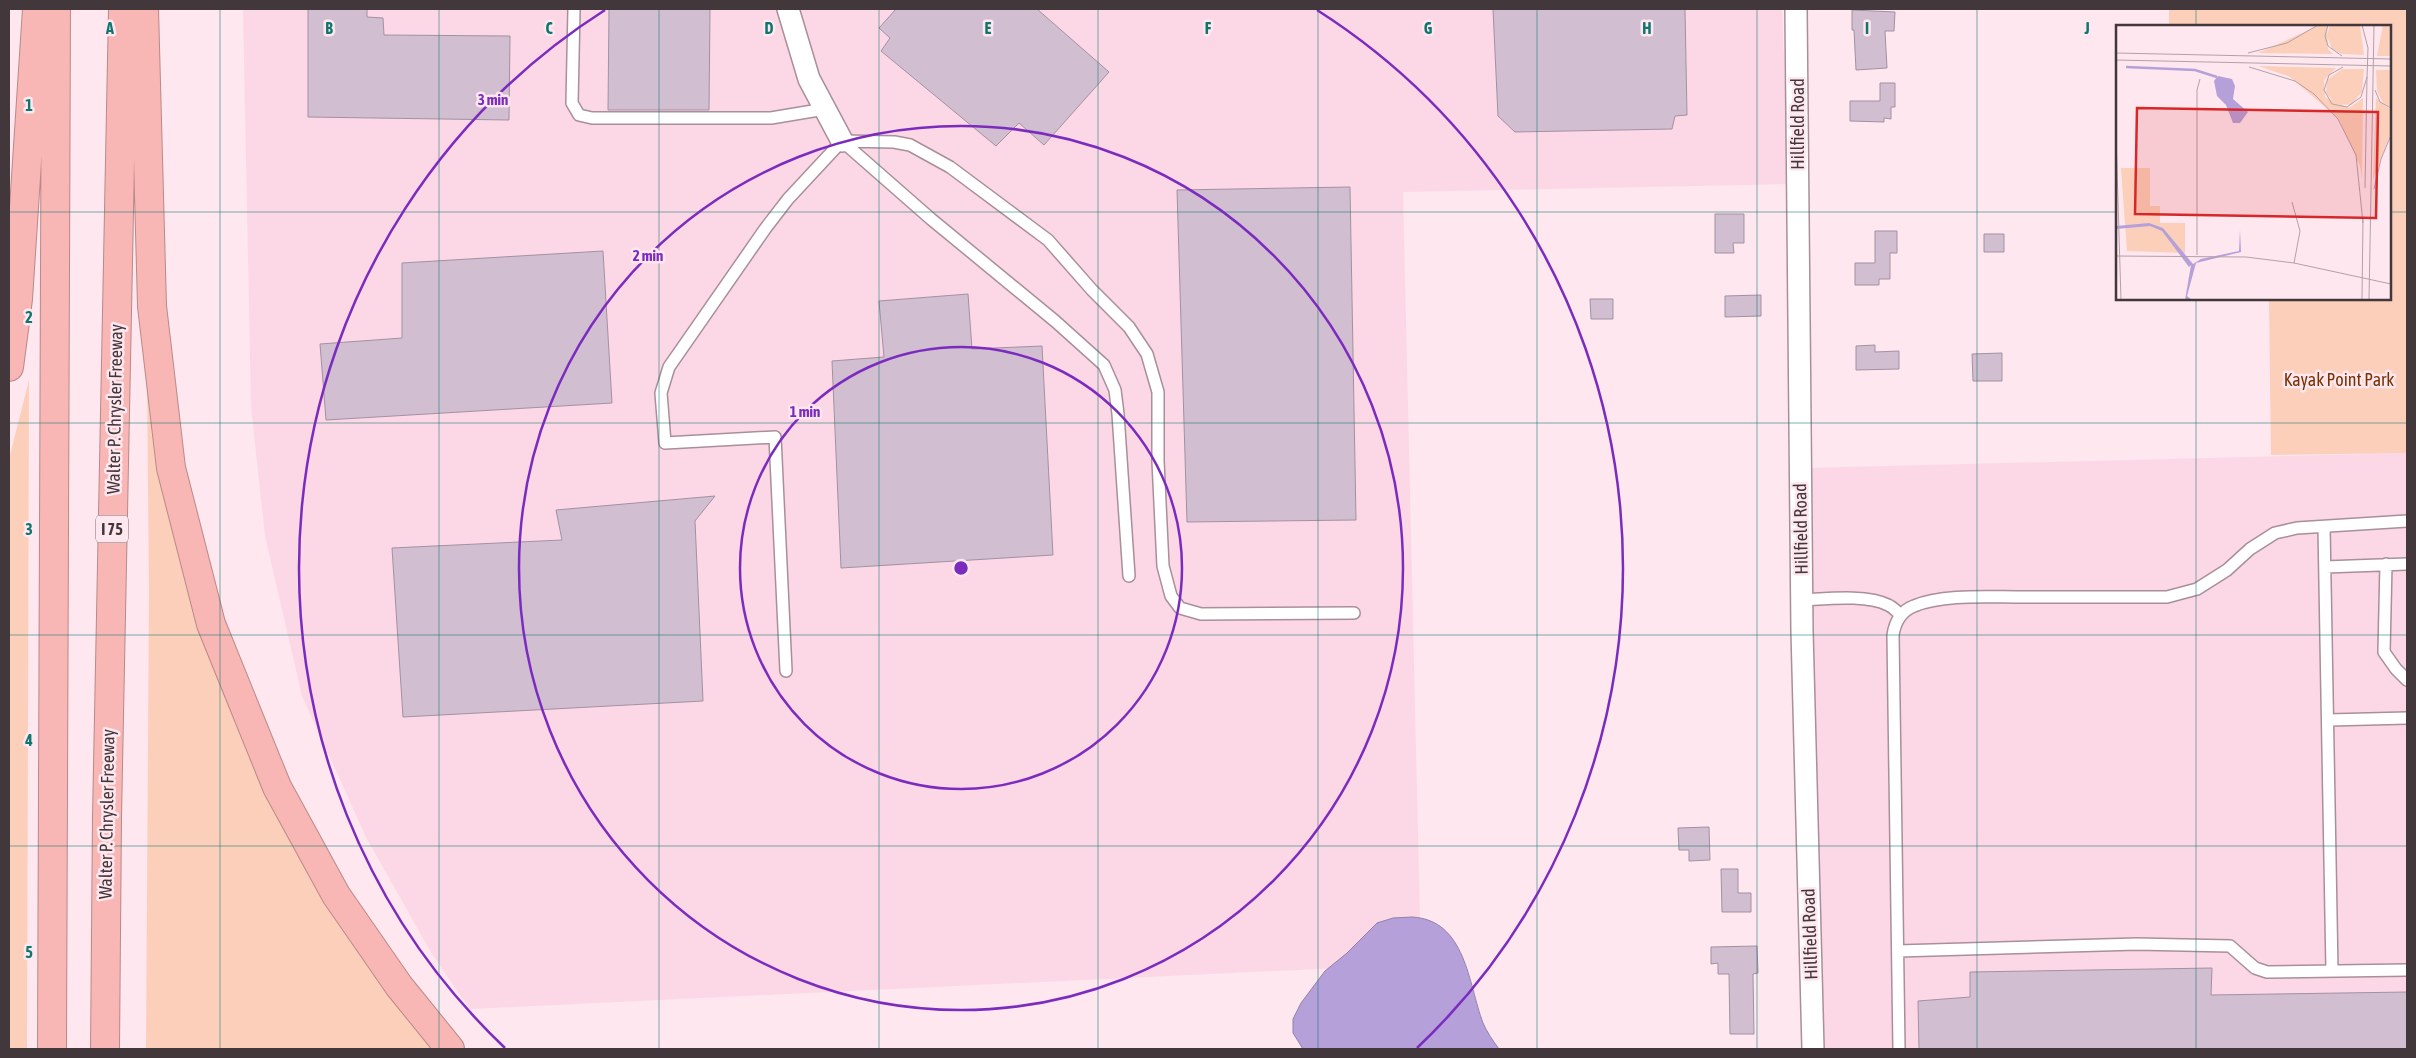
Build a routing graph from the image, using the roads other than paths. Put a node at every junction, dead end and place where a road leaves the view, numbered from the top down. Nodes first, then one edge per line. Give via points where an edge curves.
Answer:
1 (37, 9) edge
2 (56, 9) edge
3 (122, 9) edge
4 (144, 9) edge
5 (574, 9) edge
6 (788, 9) edge
7 (1796, 9) edge
8 (825, 109) junction
9 (842, 141) junction
10 (9, 367) edge
11 (2407, 521) edge
12 (2324, 528) junction
13 (2386, 564) junction
14 (2407, 564) edge
15 (2325, 567) junction
16 (1129, 576) dead end
17 (1802, 600) junction
18 (1354, 613) dead end
19 (1901, 615) junction
20 (786, 670) dead end
21 (2407, 680) edge
22 (2407, 718) edge
23 (2329, 720) junction
24 (1898, 951) junction
25 (2407, 970) edge
26 (2332, 971) junction
27 (52, 1049) edge
28 (105, 1049) edge
29 (450, 1049) edge
30 (1813, 1049) edge
31 (1899, 1049) edge

1 - 10 highway via 18,299
2 - 27 highway
3 - 28 highway, Walter P. Chrysler Freeway / I 75
4 - 29 highway via 152,306 171,468 211,624 277,787 336,895 399,986
5 - 8 lane via 572,103 579,115 592,118 771,118
6 - 8 street via 808,79
7 - 17 street, Hillfield Road
8 - 9 street
9 - 16 lane via 1104,365 1115,390 1117,406
9 - 18 lane via 910,145 950,167 1048,240 1129,327 1147,354 1158,392 1163,566 1171,596 1180,608 1200,614
9 - 20 lane via 765,229 669,366 661,393 666,443 775,437
11 - 12 lane
12 - 15 lane
12 - 19 lane via 2297,528 2275,533 2196,589 2168,597 1976,598 1926,602
13 - 14 lane
13 - 15 lane
13 - 21 lane via 2384,652
15 - 23 lane
17 - 19 lane via 1876,601
17 - 30 street, Hillfield Road
19 - 24 lane via 1894,625 1893,635
22 - 23 lane
23 - 26 lane
24 - 26 lane via 2137,944 2230,946 2255,968 2267,972
24 - 31 lane
25 - 26 lane

